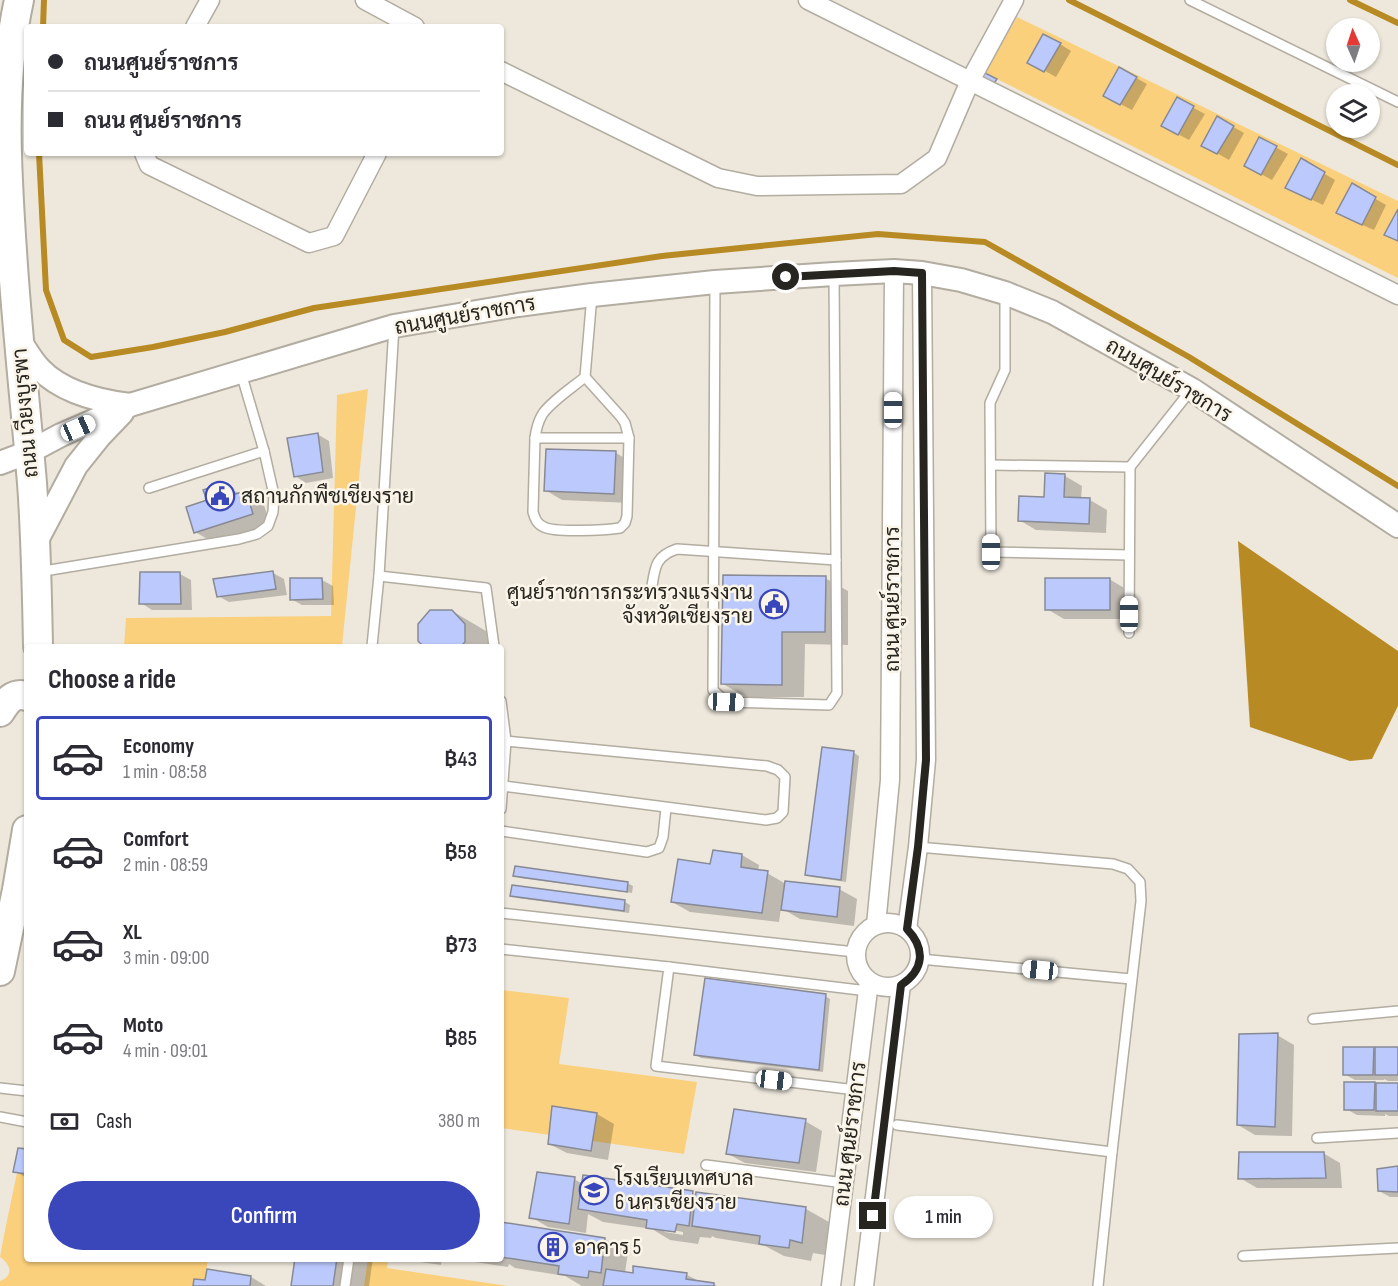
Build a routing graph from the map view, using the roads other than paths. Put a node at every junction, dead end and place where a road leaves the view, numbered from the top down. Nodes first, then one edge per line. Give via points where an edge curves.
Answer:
1 (19, 0) edge
2 (210, 0) edge
3 (365, 0) edge
4 (808, 0) edge
5 (1014, 0) edge
6 (1190, 0) edge
7 (197, 24) edge
8 (409, 24) edge
9 (504, 72) edge
10 (970, 81) junction
11 (1398, 102) edge
12 (3, 156) edge
13 (145, 156) edge
14 (375, 156) edge
15 (894, 271) junction
16 (922, 273) junction
17 (834, 274) junction
18 (715, 282) junction
19 (1005, 293) junction
20 (592, 295) junction
21 (1398, 295) edge
22 (394, 326) junction
23 (18, 337) junction
24 (240, 372) junction
25 (585, 377) junction
26 (1191, 389) junction
27 (130, 405) junction
28 (535, 438) junction
29 (629, 438) junction
30 (264, 451) junction
31 (28, 452) junction
32 (0, 463) edge
33 (991, 465) junction
34 (1130, 467) junction
35 (149, 488) dead end
36 (1398, 526) edge
37 (35, 544) junction
38 (714, 551) junction
39 (1129, 555) junction
40 (836, 560) junction
41 (36, 573) junction
42 (379, 576) junction
43 (652, 586) dead end
44 (1129, 633) dead end
45 (38, 644) edge
46 (372, 644) edge
47 (494, 644) edge
48 (24, 695) edge
49 (0, 712) edge
50 (504, 725) edge
51 (506, 741) junction
52 (504, 771) edge
53 (504, 786) edge
54 (666, 808) junction
55 (504, 831) edge
56 (918, 847) junction
57 (24, 867) edge
58 (22, 891) edge
59 (504, 913) edge
60 (876, 925) junction
61 (907, 929) junction
62 (504, 949) edge
63 (855, 952) junction
64 (920, 959) junction
65 (669, 968) junction
66 (0, 971) edge
67 (1131, 979) junction
68 (901, 985) junction
69 (869, 986) junction
70 (1398, 1011) edge
71 (1313, 1019) dead end
72 (0, 1088) edge
73 (856, 1090) junction
74 (24, 1091) edge
75 (0, 1117) edge
76 (24, 1121) edge
77 (897, 1125) dead end
78 (1398, 1133) edge
79 (1317, 1138) dead end
80 (1112, 1152) junction
81 (706, 1165) dead end
82 (844, 1183) junction
83 (1398, 1248) edge
84 (1243, 1256) dead end
85 (348, 1262) edge
86 (345, 1286) edge
87 (831, 1286) edge
88 (864, 1286) edge
89 (1098, 1286) edge

1 - 12 main road, ถนน เวียงบูรพา via 7,87
2 - 7 street
3 - 8 street
4 - 10 street
5 - 10 street
6 - 11 lane
9 - 10 street via 718,178 757,186 901,184 937,158
10 - 21 street
12 - 23 main road, ถนน เวียงบูรพา
13 - 14 street via 149,165 309,243 334,236
15 - 16 street, ถนนศูนย์ราชการ
15 - 17 street, ถนนศูนย์ราชการ
15 - 60 street, ถนน ศูนย์ราชการ via 890,780
16 - 19 street, ถนนศูนย์ราชการ
16 - 56 street via 926,760
17 - 18 street, ถนนศูนย์ราชการ
17 - 40 lane
18 - 20 street, ถนนศูนย์ราชการ
18 - 38 lane
19 - 26 street, ถนนศูนย์ราชการ via 1052,312
19 - 33 lane via 1005,370 990,403
20 - 22 street, ถนนศูนย์ราชการ
20 - 25 lane
22 - 24 street, ถนนศูนย์ราชการ
22 - 42 lane
23 - 27 street via 39,368 61,385 103,402
23 - 31 main road, ถนน เวียงบูรพา
24 - 27 street, ถนนศูนย์ราชการ
24 - 30 lane
25 - 28 lane via 547,408
25 - 29 lane via 621,417
26 - 34 lane
26 - 36 street, ถนนศูนย์ราชการ
27 - 31 street, ถนนศูนย์ราชการ
27 - 37 street via 76,466
28 - 29 lane
28 - 29 lane via 533,512 540,526 555,530 611,530 620,528 627,516
30 - 35 lane
30 - 41 lane via 274,495 273,512 268,526 257,534
31 - 32 street, ถนนศูนย์ราชการ
31 - 37 main road, ถนน เวียงบูรพา
33 - 34 lane
33 - 39 lane via 991,552
34 - 39 lane
37 - 41 main road, ถนน เวียงบูรพา
38 - 40 lane
38 - 40 lane via 713,690 726,702 829,705 837,693
38 - 43 lane via 668,552 656,565
39 - 44 lane
41 - 45 main road, ถนน เวียงบูรพา
42 - 46 lane
42 - 47 lane via 486,588
48 - 49 main road via 13,696
50 - 51 lane
51 - 52 lane
51 - 54 lane via 767,766 785,777 783,812 777,818
53 - 54 lane
54 - 55 lane via 659,848 647,852
56 - 61 street
56 - 67 lane via 1113,864 1128,869 1140,882 1141,901
57 - 58 main road
58 - 66 main road
59 - 63 lane
60 - 61 street via 886,922
60 - 63 street via 862,935
61 - 64 street via 920,947
62 - 65 lane
63 - 69 street via 858,969
64 - 67 lane
64 - 68 street via 910,979
65 - 69 lane
65 - 73 lane via 656,1066
67 - 80 lane
68 - 69 street
68 - 88 street, ถนน ศูนย์ราชการ
69 - 73 street, ถนน ศูนย์ราชการ
70 - 71 lane
72 - 74 lane
73 - 82 street, ถนน ศูนย์ราชการ
75 - 76 lane
77 - 80 lane
78 - 79 lane
80 - 89 lane
81 - 82 lane
82 - 87 street, ถนน ศูนย์ราชการ
83 - 84 lane
85 - 86 lane

